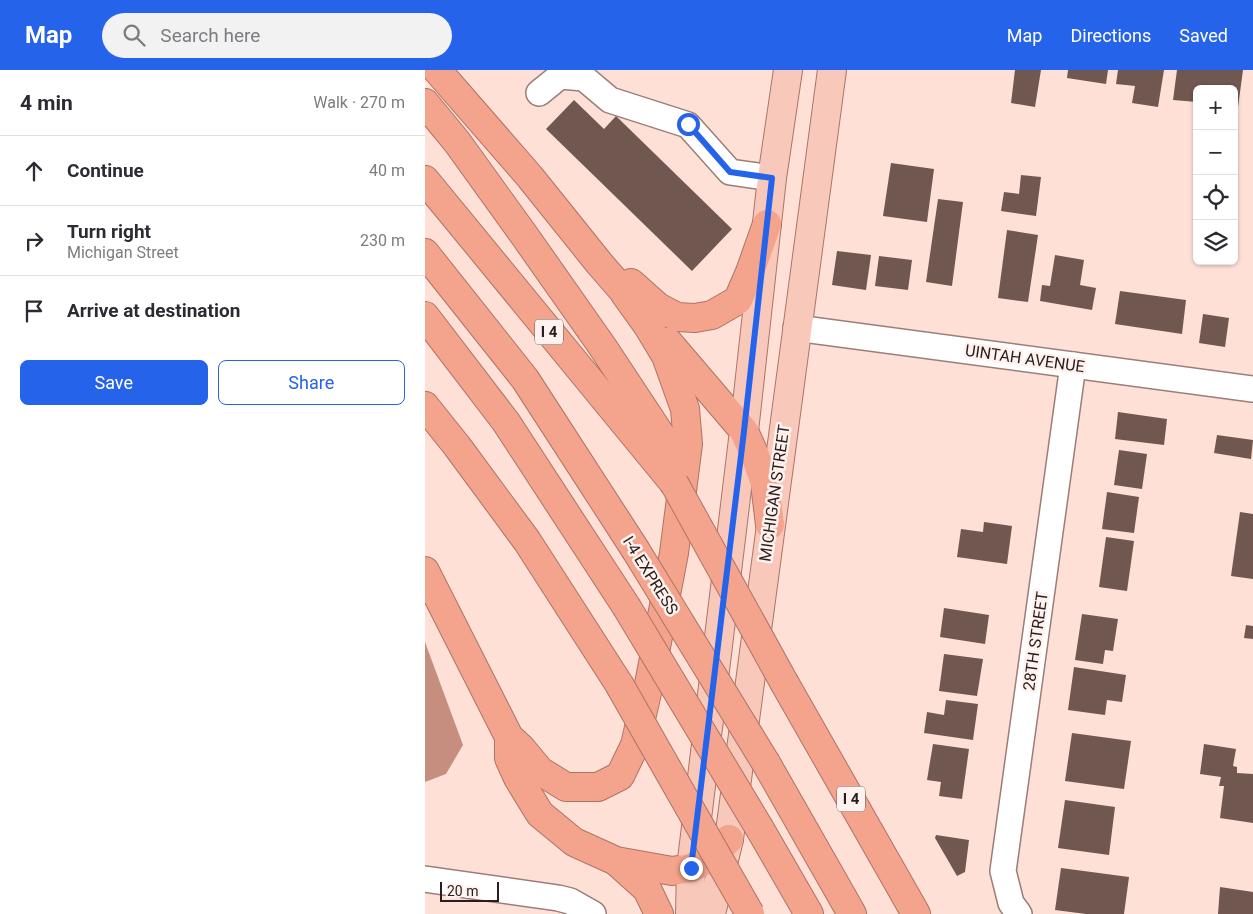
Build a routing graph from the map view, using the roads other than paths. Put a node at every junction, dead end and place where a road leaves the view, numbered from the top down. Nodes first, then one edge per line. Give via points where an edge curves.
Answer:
1 (437, 70) edge
2 (788, 70) edge
3 (832, 70) edge
4 (539, 93) dead end
5 (425, 102) edge
6 (530, 177) junction
7 (772, 178) junction
8 (425, 180) edge
9 (767, 224) junction
10 (425, 253) edge
11 (625, 294) junction
12 (425, 316) edge
13 (797, 328) junction
14 (1073, 365) junction
15 (1253, 389) edge
16 (425, 406) edge
17 (744, 431) junction
18 (674, 483) junction
19 (770, 525) junction
20 (425, 571) edge
21 (509, 738) junction
22 (729, 839) junction
23 (615, 862) junction
24 (691, 868) junction
25 (425, 879) edge
26 (593, 914) edge
27 (659, 914) edge
28 (690, 914) edge
29 (711, 914) edge
30 (750, 914) edge
31 (809, 914) edge
32 (853, 914) edge
33 (916, 914) edge
34 (1019, 914) edge

1 - 6 highway
2 - 7 main road
3 - 13 main road, MICHIGAN STREET
4 - 7 street via 560,76 584,78 610,100 688,124 730,172
5 - 18 highway via 530,243 668,446
6 - 9 highway via 642,294 677,317 712,315 737,300
6 - 11 highway
7 - 9 main road
8 - 18 highway, I 4
9 - 17 main road
10 - 32 highway, I-4 EXPRESS, bridge via 525,379 635,548 766,763
11 - 17 highway
11 - 21 highway via 666,356 685,409 688,444 674,553 635,745 620,776 598,787 567,787 540,771
12 - 31 highway, bridge via 506,422 626,606
13 - 14 street, UINTAH AVENUE
13 - 19 main road, MICHIGAN STREET
14 - 15 street, UINTAH AVENUE
14 - 34 street, 28TH STREET via 1003,871 1011,903
16 - 30 highway, bridge via 527,541 619,684
17 - 19 highway via 765,483
17 - 24 main road
18 - 33 highway, I 4, bridge
19 - 22 main road, MICHIGAN STREET
20 - 21 highway
21 - 23 highway via 509,758 541,814 574,842
22 - 24 highway via 710,858
22 - 29 main road, MICHIGAN STREET
23 - 24 highway via 672,871
23 - 27 highway via 647,889
24 - 28 main road
25 - 26 street via 558,898

